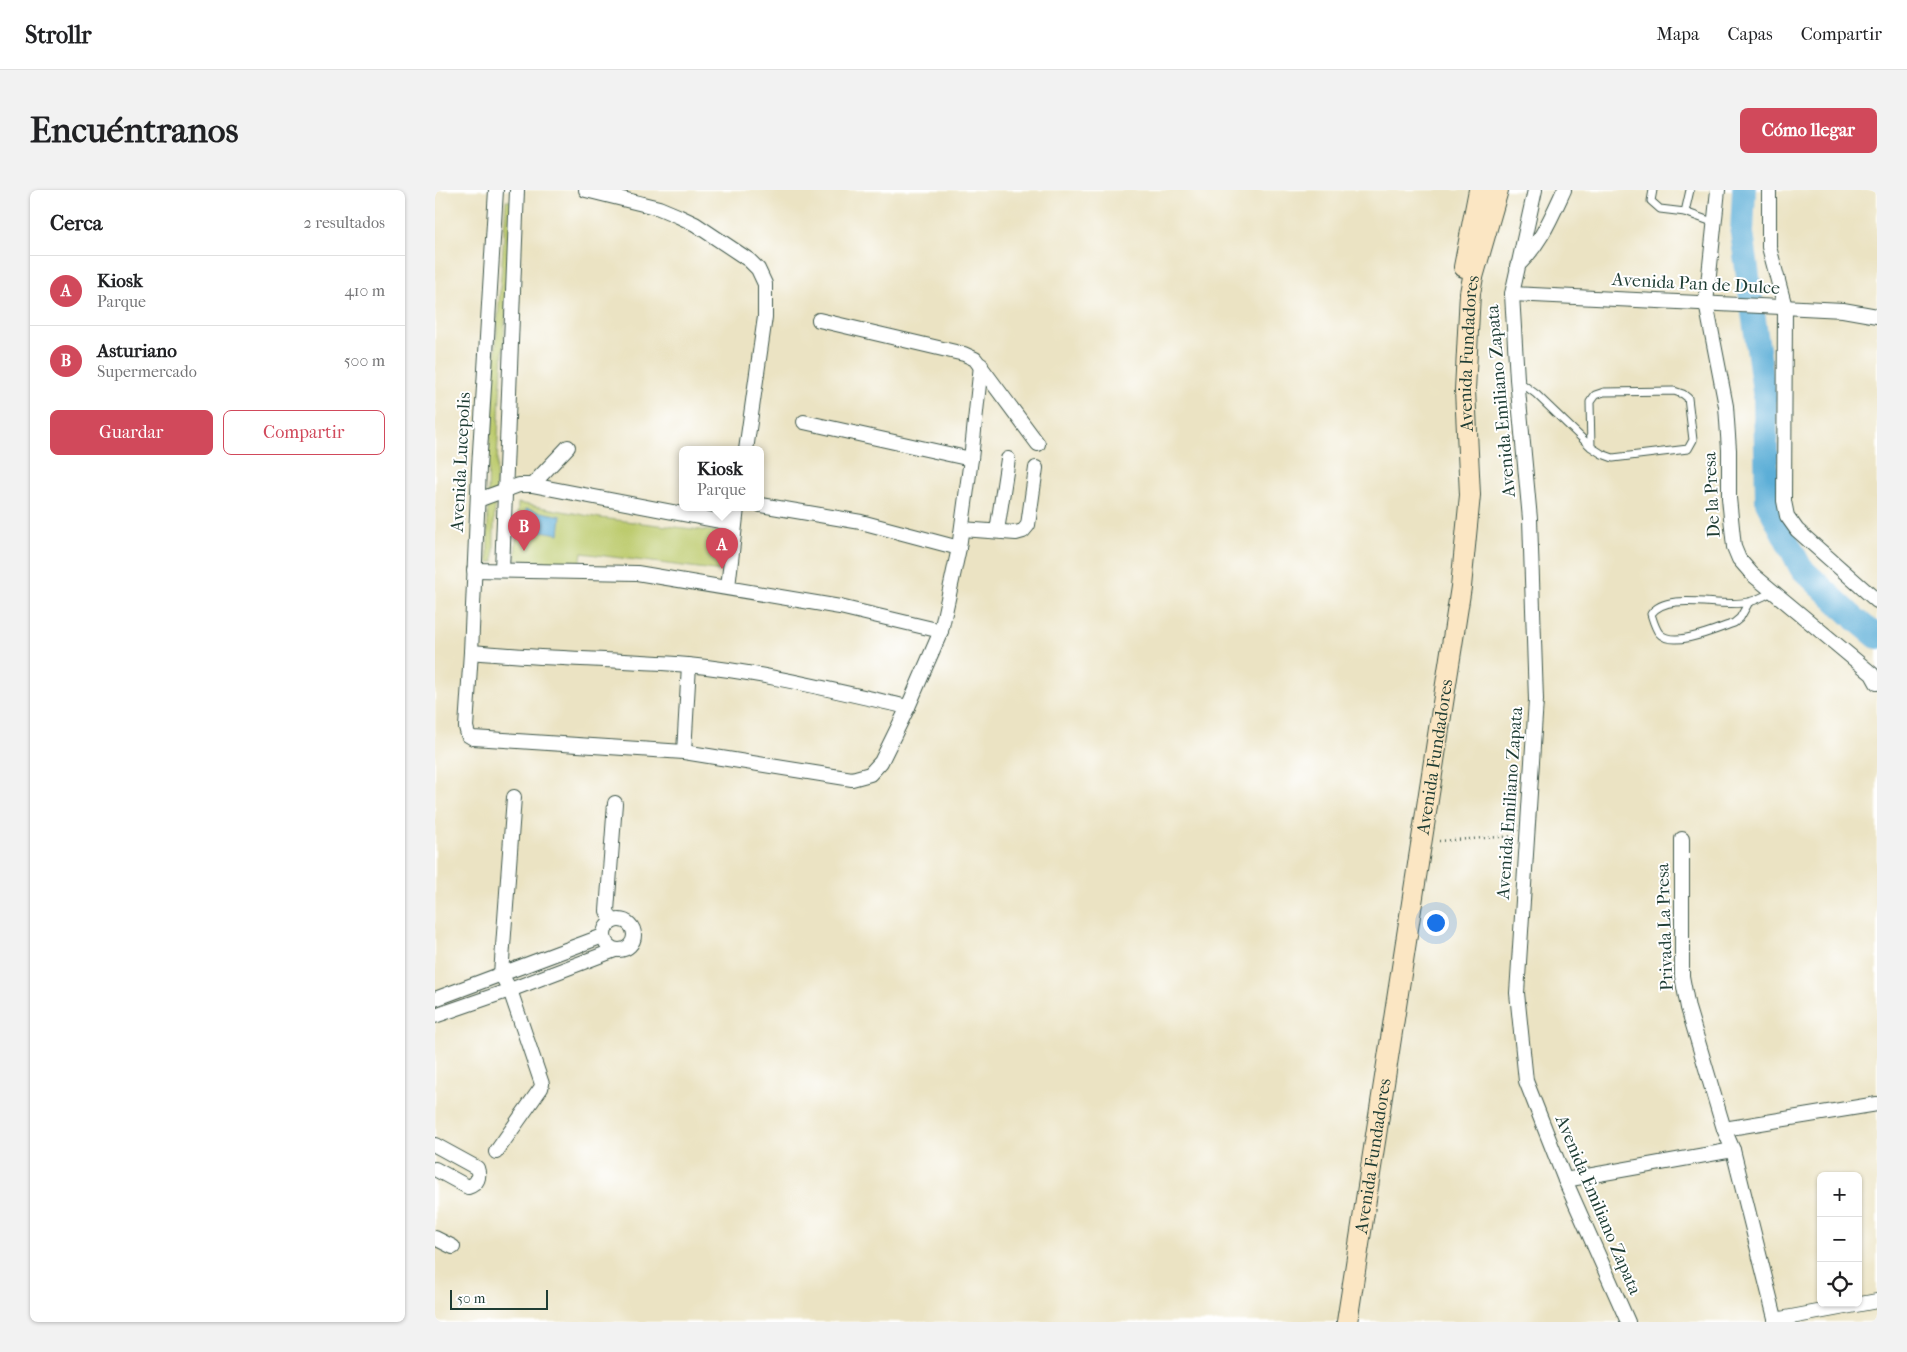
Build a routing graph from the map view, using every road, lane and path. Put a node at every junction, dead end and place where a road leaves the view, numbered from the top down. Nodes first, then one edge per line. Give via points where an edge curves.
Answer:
1 (497, 190) edge
2 (516, 190) edge
3 (586, 190) edge
4 (1479, 190) edge
5 (1498, 190) edge
6 (1535, 190) edge
7 (1564, 190) edge
8 (1653, 190) edge
9 (1690, 190) edge
10 (1718, 190) edge
11 (1769, 190) edge
12 (1685, 212) junction
13 (1715, 223) junction
14 (1517, 266) junction
15 (1512, 294) junction
16 (1712, 303) junction
17 (1785, 307) junction
18 (1877, 316) edge
19 (819, 320) dead end
20 (981, 365) junction
21 (1517, 379) junction
22 (804, 422) dead end
23 (1038, 444) dead end
24 (746, 446) edge
25 (568, 447) dead end
26 (1591, 447) junction
27 (971, 459) junction
28 (1008, 459) dead end
29 (1036, 468) dead end
30 (532, 485) junction
31 (504, 491) junction
32 (478, 500) junction
33 (764, 506) edge
34 (737, 511) edge
35 (735, 524) junction
36 (961, 529) junction
37 (997, 531) junction
38 (959, 548) junction
39 (474, 570) junction
40 (502, 570) junction
41 (728, 587) junction
42 (1773, 592) junction
43 (1877, 601) edge
44 (1749, 602) junction
45 (941, 631) junction
46 (471, 652) junction
47 (689, 666) junction
48 (1877, 683) edge
49 (908, 707) junction
50 (684, 752) junction
51 (515, 797) dead end
52 (615, 804) dead end
53 (1527, 836) junction
54 (1682, 839) dead end
55 (1422, 842) junction
56 (612, 922) junction
57 (603, 936) junction
58 (615, 950) junction
59 (501, 974) junction
60 (510, 990) junction
61 (435, 999) edge
62 (435, 1016) edge
63 (1877, 1104) edge
64 (1724, 1129) junction
65 (435, 1145) edge
66 (1733, 1150) junction
67 (496, 1152) dead end
68 (435, 1169) edge
69 (1565, 1180) junction
70 (435, 1238) edge
71 (453, 1247) dead end
72 (1877, 1301) edge
73 (1775, 1321) edge
74 (1335, 1322) edge
75 (1347, 1322) edge
76 (1628, 1322) edge

1 - 2 street, Avenida Lucepolis
1 - 32 street, Avenida Lucepolis
2 - 31 street, Avenida Lucepolis
3 - 24 street via 679,216 758,269 765,284 765,317
4 - 74 main road, Avenida Fundadores via 1459,291 1451,394 1457,500 1437,665
5 - 55 main road, Avenida Fundadores via 1470,293 1465,390 1470,495 1461,587
6 - 14 street, Avenida Emiliano Zapata
7 - 14 street via 1541,239
8 - 12 lane via 1651,201 1655,206
9 - 12 lane
10 - 13 street, De la Presa
11 - 17 street via 1769,247
12 - 13 lane
13 - 16 street, De la Presa
14 - 15 street, Avenida Emiliano Zapata
15 - 16 street, Avenida Pan de Dulce
15 - 21 street, Avenida Emiliano Zapata
16 - 17 street, Avenida Pan de Dulce
16 - 42 street, De la Presa via 1726,406 1734,547 1745,567
17 - 18 street, Avenida Pan de Dulce via 1843,310
17 - 43 street via 1784,501 1787,516 1797,530
19 - 20 street via 964,354
20 - 23 street
20 - 27 street
21 - 26 lane
21 - 53 street, Avenida Emiliano Zapata via 1530,519 1536,700
22 - 27 street
25 - 30 street
26 - 26 lane via 1613,458 1688,449 1693,440 1688,398 1673,391 1604,392 1595,395 1590,402
27 - 36 street
28 - 37 street
29 - 37 street via 1028,525 1016,533
30 - 31 street via 519,485
30 - 35 street
31 - 32 street
31 - 40 street, Avenida Lucepolis
32 - 39 street, Avenida Lucepolis
33 - 38 street via 861,522
34 - 35 street
35 - 41 street
36 - 37 street
36 - 38 street
38 - 45 street
39 - 40 street
39 - 46 street, Avenida Lucepolis
40 - 41 street via 637,573
41 - 45 street via 840,607
42 - 44 lane
42 - 48 street, De la Presa via 1872,674
44 - 44 lane via 1727,605 1683,601 1655,608 1651,614 1659,633 1668,639 1679,640 1734,624
45 - 49 street
46 - 47 street
46 - 50 street, Avenida Lucepolis via 466,728 467,735 473,738
47 - 49 street via 761,676
47 - 50 street
49 - 50 street via 881,762 870,774 852,779
51 - 59 street
52 - 56 street via 607,911
53 - 55 path
53 - 69 street, Avenida Emiliano Zapata via 1517,993 1526,1081
54 - 64 street, Privada La Presa via 1682,976 1688,1008
55 - 75 main road, Avenida Fundadores
56 - 57 street
56 - 58 street via 627,923 634,937 629,946
57 - 58 street via 606,944
57 - 59 street
58 - 60 street
59 - 60 street
59 - 61 street
60 - 62 street
60 - 67 street via 542,1084
63 - 64 street
64 - 66 street, Privada La Presa
65 - 68 street via 477,1168 479,1174 473,1186 468,1187
66 - 69 street
66 - 73 street, Privada La Presa
69 - 76 street, Avenida Emiliano Zapata
70 - 71 street
72 - 73 street, Privada La Presa

